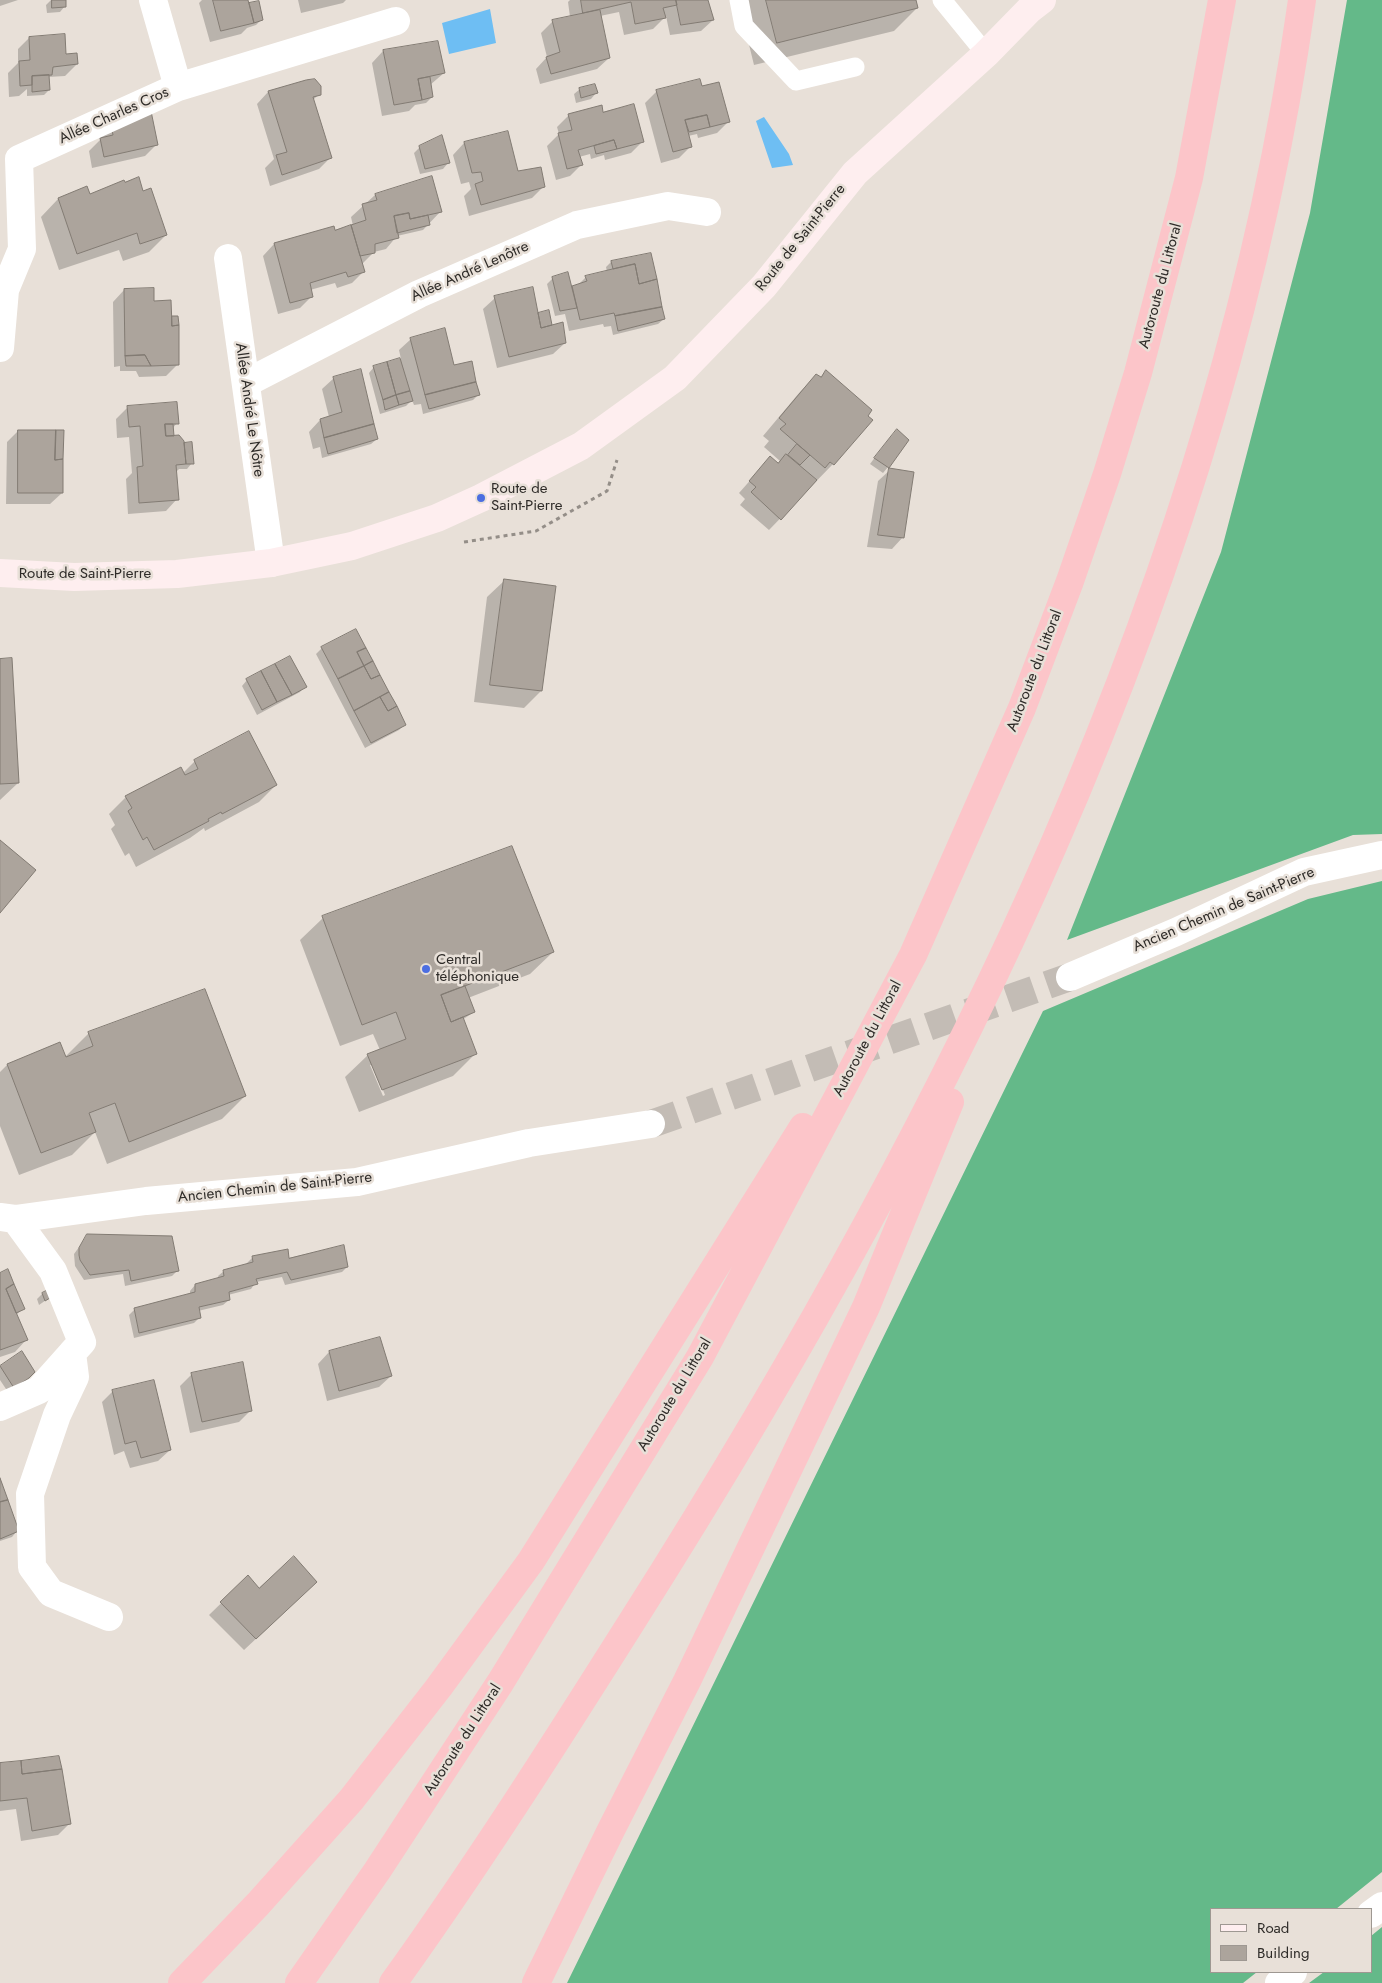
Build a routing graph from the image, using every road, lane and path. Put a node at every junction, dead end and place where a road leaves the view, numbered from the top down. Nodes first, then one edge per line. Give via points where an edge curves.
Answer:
1 (153, 0) edge
2 (739, 0) edge
3 (942, 0) edge
4 (1042, 0) edge
5 (1222, 0) edge
6 (1302, 0) edge
7 (396, 21) dead end
8 (986, 54) junction
9 (855, 67) dead end
10 (178, 87) junction
11 (708, 212) dead end
12 (228, 258) dead end
13 (0, 348) edge
14 (246, 383) junction
15 (271, 563) junction
16 (0, 573) edge
17 (1072, 802) junction
18 (1382, 855) edge
19 (912, 955) junction
20 (1070, 977) tunnel mouth
21 (651, 1124) tunnel mouth
22 (7, 1218) edge
23 (72, 1353) junction
24 (0, 1407) edge
25 (109, 1617) dead end
26 (1292, 1973) edge
27 (182, 1983) edge
28 (300, 1983) edge
29 (393, 1983) edge
30 (536, 1983) edge
31 (1279, 1983) edge

1 - 10 street
2 - 9 lane via 744,26 796,81
3 - 8 lane
4 - 8 main road, Route de Saint-Pierre
5 - 19 highway, Autoroute du Littoral via 1189,178 1138,373 1107,474 1022,708
6 - 17 highway via 1279,136 1250,276 1195,468 1147,611
7 - 10 street, Allée Charles Cros
8 - 15 main road, Route de Saint-Pierre via 856,173 764,286 675,378 581,446 437,518 352,546
10 - 13 street, Allée Charles Cros via 19,158 22,249 5,290
11 - 14 street, Allée André Lenôtre via 668,206 577,225 419,294
12 - 14 street, Allée André Le Nôtre
14 - 15 street, Allée André Le Nôtre
15 - 16 main road, Route de Saint-Pierre via 167,574 74,577
17 - 29 highway via 994,978 899,1165 803,1340 699,1516 534,1777
17 - 30 highway via 866,1307 687,1682
18 - 20 street, Ancien Chemin de Saint-Pierre via 1304,872
19 - 27 highway via 531,1561 351,1800
19 - 28 highway, Autoroute du Littoral via 700,1356 500,1683
21 - 22 street, Ancien Chemin de Saint-Pierre via 529,1143 357,1182
22 - 23 street, Ancien Chemin de Saint-Pierre via 53,1271 82,1342
23 - 24 street, Ancien Chemin de Saint-Pierre via 39,1390
23 - 25 street, Ancien Chemin de Saint-Pierre via 75,1377 57,1415 30,1494 32,1567 51,1593
26 - 31 street

